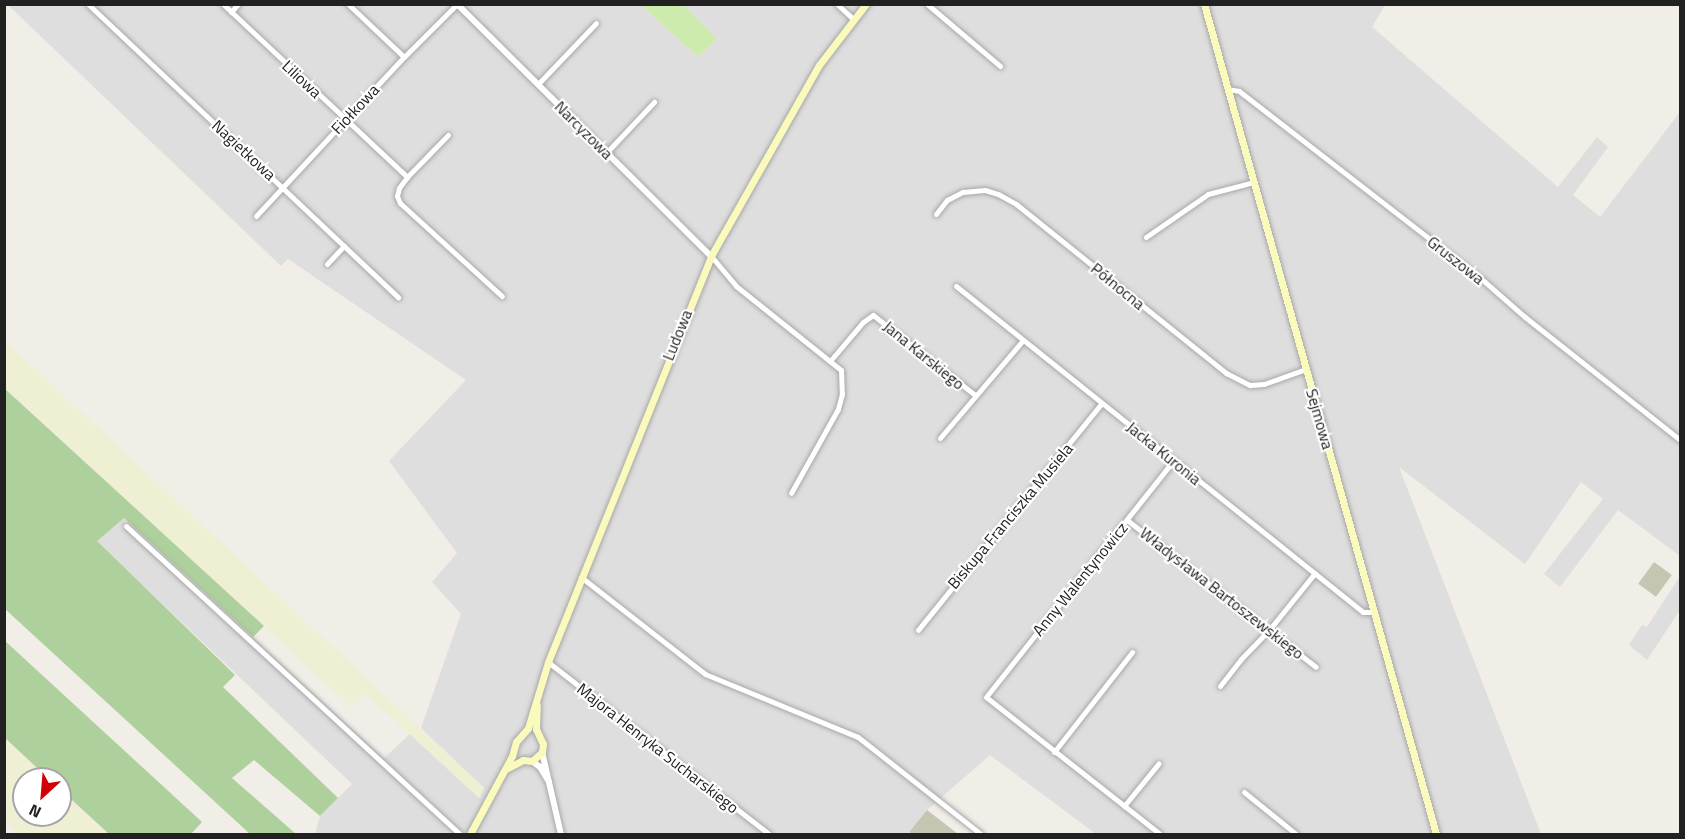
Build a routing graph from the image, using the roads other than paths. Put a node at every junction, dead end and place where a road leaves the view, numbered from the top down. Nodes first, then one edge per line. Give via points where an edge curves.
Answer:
1 (88, 4) edge
2 (223, 4) edge
3 (238, 4) edge
4 (348, 4) edge
5 (837, 4) edge
6 (866, 4) edge
7 (927, 4) edge
8 (1203, 4) edge
9 (457, 5) edge
10 (231, 12) junction
11 (854, 20) junction
12 (596, 23) dead end
13 (404, 57) junction
14 (1000, 66) dead end
15 (538, 84) junction
16 (1227, 89) junction
17 (654, 102) dead end
18 (345, 119) junction
19 (448, 135) dead end
20 (607, 152) junction
21 (407, 177) junction
22 (1254, 182) junction
23 (283, 186) junction
24 (936, 214) dead end
25 (256, 216) dead end
26 (1146, 237) dead end
27 (345, 246) junction
28 (711, 256) junction
29 (327, 264) dead end
30 (956, 286) dead end
31 (502, 296) dead end
32 (398, 297) dead end
33 (1023, 340) junction
34 (830, 361) junction
35 (1306, 369) junction
36 (975, 395) junction
37 (1102, 403) junction
38 (940, 438) dead end
39 (1680, 440) edge
40 (1173, 461) junction
41 (791, 493) dead end
42 (1127, 519) junction
43 (126, 526) dead end
44 (1316, 573) junction
45 (581, 577) junction
46 (1375, 612) junction
47 (918, 630) dead end
48 (1269, 630) junction
49 (1132, 652) dead end
50 (548, 662) junction
51 (1316, 667) dead end
52 (1220, 686) dead end
53 (538, 691) junction
54 (525, 733) junction
55 (539, 737) junction
56 (515, 748) junction
57 (542, 752) junction
58 (1054, 752) junction
59 (528, 760) junction
60 (1159, 763) dead end
61 (503, 772) junction
62 (550, 785) junction
63 (1244, 792) dead end
64 (1124, 806) junction
65 (460, 834) edge
66 (470, 834) edge
67 (561, 834) edge
68 (769, 834) edge
69 (981, 834) edge
70 (1160, 834) edge
71 (1296, 834) edge
72 (1436, 834) edge

1 - 23 street, Nagietkowa
2 - 10 street, Liliowa
3 - 10 street
4 - 13 street
5 - 11 street
6 - 11 main road, Ludowa
7 - 14 street
8 - 16 main road, Sejmowa
9 - 13 street, Fiołkowa
9 - 15 street, Narcyzowa
10 - 18 street, Liliowa
11 - 28 main road, Ludowa via 819,65
12 - 15 street
13 - 18 street, Fiołkowa
15 - 20 street, Narcyzowa
16 - 22 main road, Sejmowa
16 - 39 street, Gruszowa via 1239,91
17 - 20 street
18 - 21 street, Liliowa
18 - 23 street, Fiołkowa
19 - 21 street
20 - 28 street, Narcyzowa
21 - 31 street via 399,188 400,203
22 - 26 street via 1208,194
22 - 35 main road, Sejmowa
23 - 25 street, Fiołkowa
23 - 27 street, Nagietkowa
24 - 35 street, Północna via 947,200 963,192 985,190 1007,198 1226,373 1250,385
27 - 29 street
27 - 32 street, Nagietkowa
28 - 34 street via 736,286
28 - 45 main road, Ludowa
30 - 33 street, Jacka Kuronia
33 - 36 street
33 - 37 street, Jacka Kuronia
34 - 36 street, Jana Karskiego via 873,315
34 - 41 street via 841,370 841,401
35 - 46 main road, Sejmowa
36 - 38 street
37 - 40 street, Jacka Kuronia
37 - 47 street, Biskupa Franciszka Musiela
40 - 42 street, Anny Walentynowicz
40 - 44 street, Jacka Kuronia
42 - 48 street, Władysława Bartoszewskiego
42 - 58 street, Anny Walentynowicz via 986,697
43 - 65 street
44 - 46 street, Jacka Kuronia via 1363,612
44 - 48 street
45 - 50 main road, Ludowa
45 - 69 street via 701,672 858,737
46 - 72 main road, Sejmowa
48 - 51 street, Władysława Bartoszewskiego
48 - 52 street
49 - 58 street
50 - 53 main road, Ludowa
50 - 68 street, Majora Henryka Sucharskiego
53 - 54 main road, Ludowa
53 - 55 main road, Ludowa
54 - 55 main road
54 - 56 main road, Ludowa
55 - 57 main road, Ludowa
56 - 59 main road
56 - 61 main road, Ludowa
57 - 59 main road
57 - 62 street
58 - 64 street
59 - 61 main road
59 - 62 street via 540,767
60 - 64 street
61 - 66 main road, Ludowa
62 - 67 street
63 - 71 street
64 - 70 street

